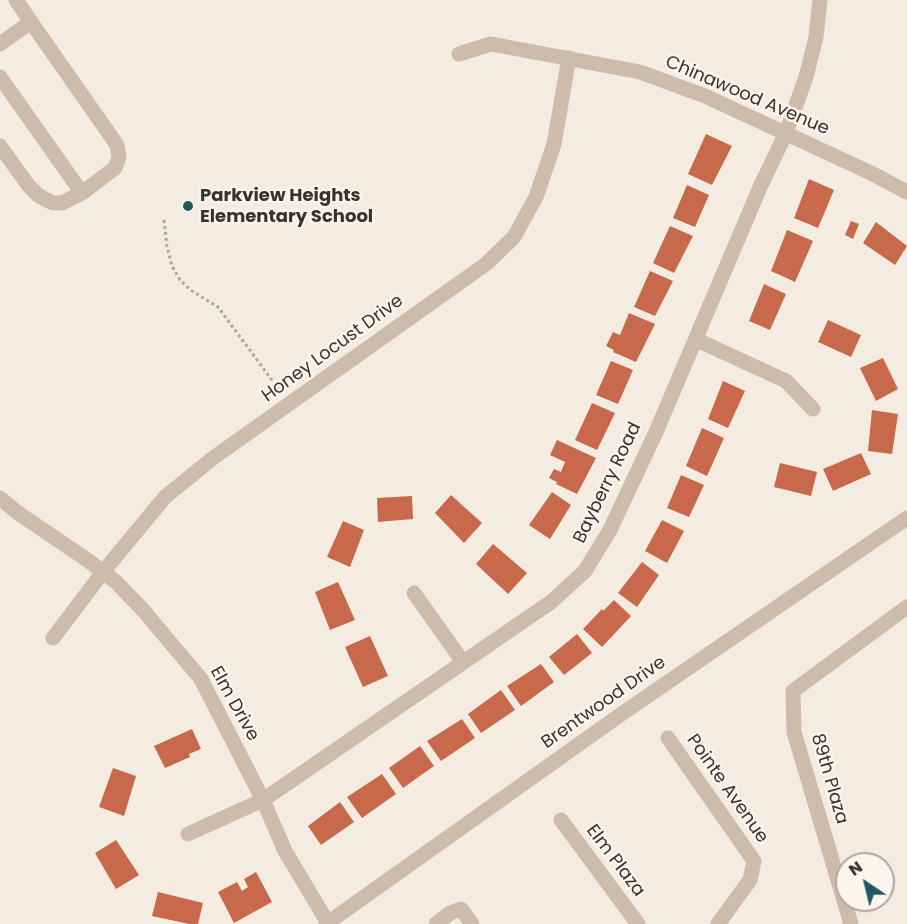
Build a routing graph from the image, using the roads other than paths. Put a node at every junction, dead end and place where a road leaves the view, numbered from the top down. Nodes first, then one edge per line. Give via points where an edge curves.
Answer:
1 (15, 0) edge
2 (820, 0) edge
3 (31, 22) junction
4 (0, 44) edge
5 (459, 54) dead end
6 (569, 58) junction
7 (0, 77) edge
8 (786, 133) junction
9 (0, 146) edge
10 (907, 192) edge
11 (82, 193) junction
12 (697, 340) junction
13 (813, 410) dead end
14 (0, 498) edge
15 (907, 518) edge
16 (103, 572) junction
17 (414, 593) dead end
18 (907, 607) edge
19 (53, 638) dead end
20 (463, 662) junction
21 (668, 738) dead end
22 (263, 800) junction
23 (561, 820) dead end
24 (188, 834) dead end
25 (327, 924) edge
26 (436, 924) edge
27 (472, 924) edge
28 (638, 924) edge
29 (718, 924) edge
30 (851, 924) edge

1 - 3 street
2 - 8 street, Bayberry Road via 806,77
3 - 4 street
3 - 11 street via 117,145 119,157 115,168
5 - 6 street, Chinawood Avenue via 491,44
6 - 8 street, Chinawood Avenue via 640,72
6 - 16 street, Honey Locust Drive via 554,144 536,197 514,237 486,264 213,458 165,497
7 - 11 street
8 - 10 street, Chinawood Avenue
8 - 12 street, Bayberry Road
9 - 11 street via 39,196 62,203
12 - 13 street via 786,381
12 - 20 street, Bayberry Road via 610,530 585,571 551,602
14 - 16 street, Elm Drive
15 - 25 street, Brentwood Drive via 620,715
16 - 19 street, Honey Locust Drive
16 - 22 street, Elm Drive via 143,610 201,679
17 - 20 street
18 - 30 street, 89th Plaza via 793,691 795,732
20 - 22 street, Bayberry Road
21 - 29 street, Pointe Avenue via 754,861 750,880
22 - 24 street, Bayberry Road
22 - 25 street, Elm Drive via 285,851
23 - 28 street, Elm Plaza
26 - 27 street via 461,909

